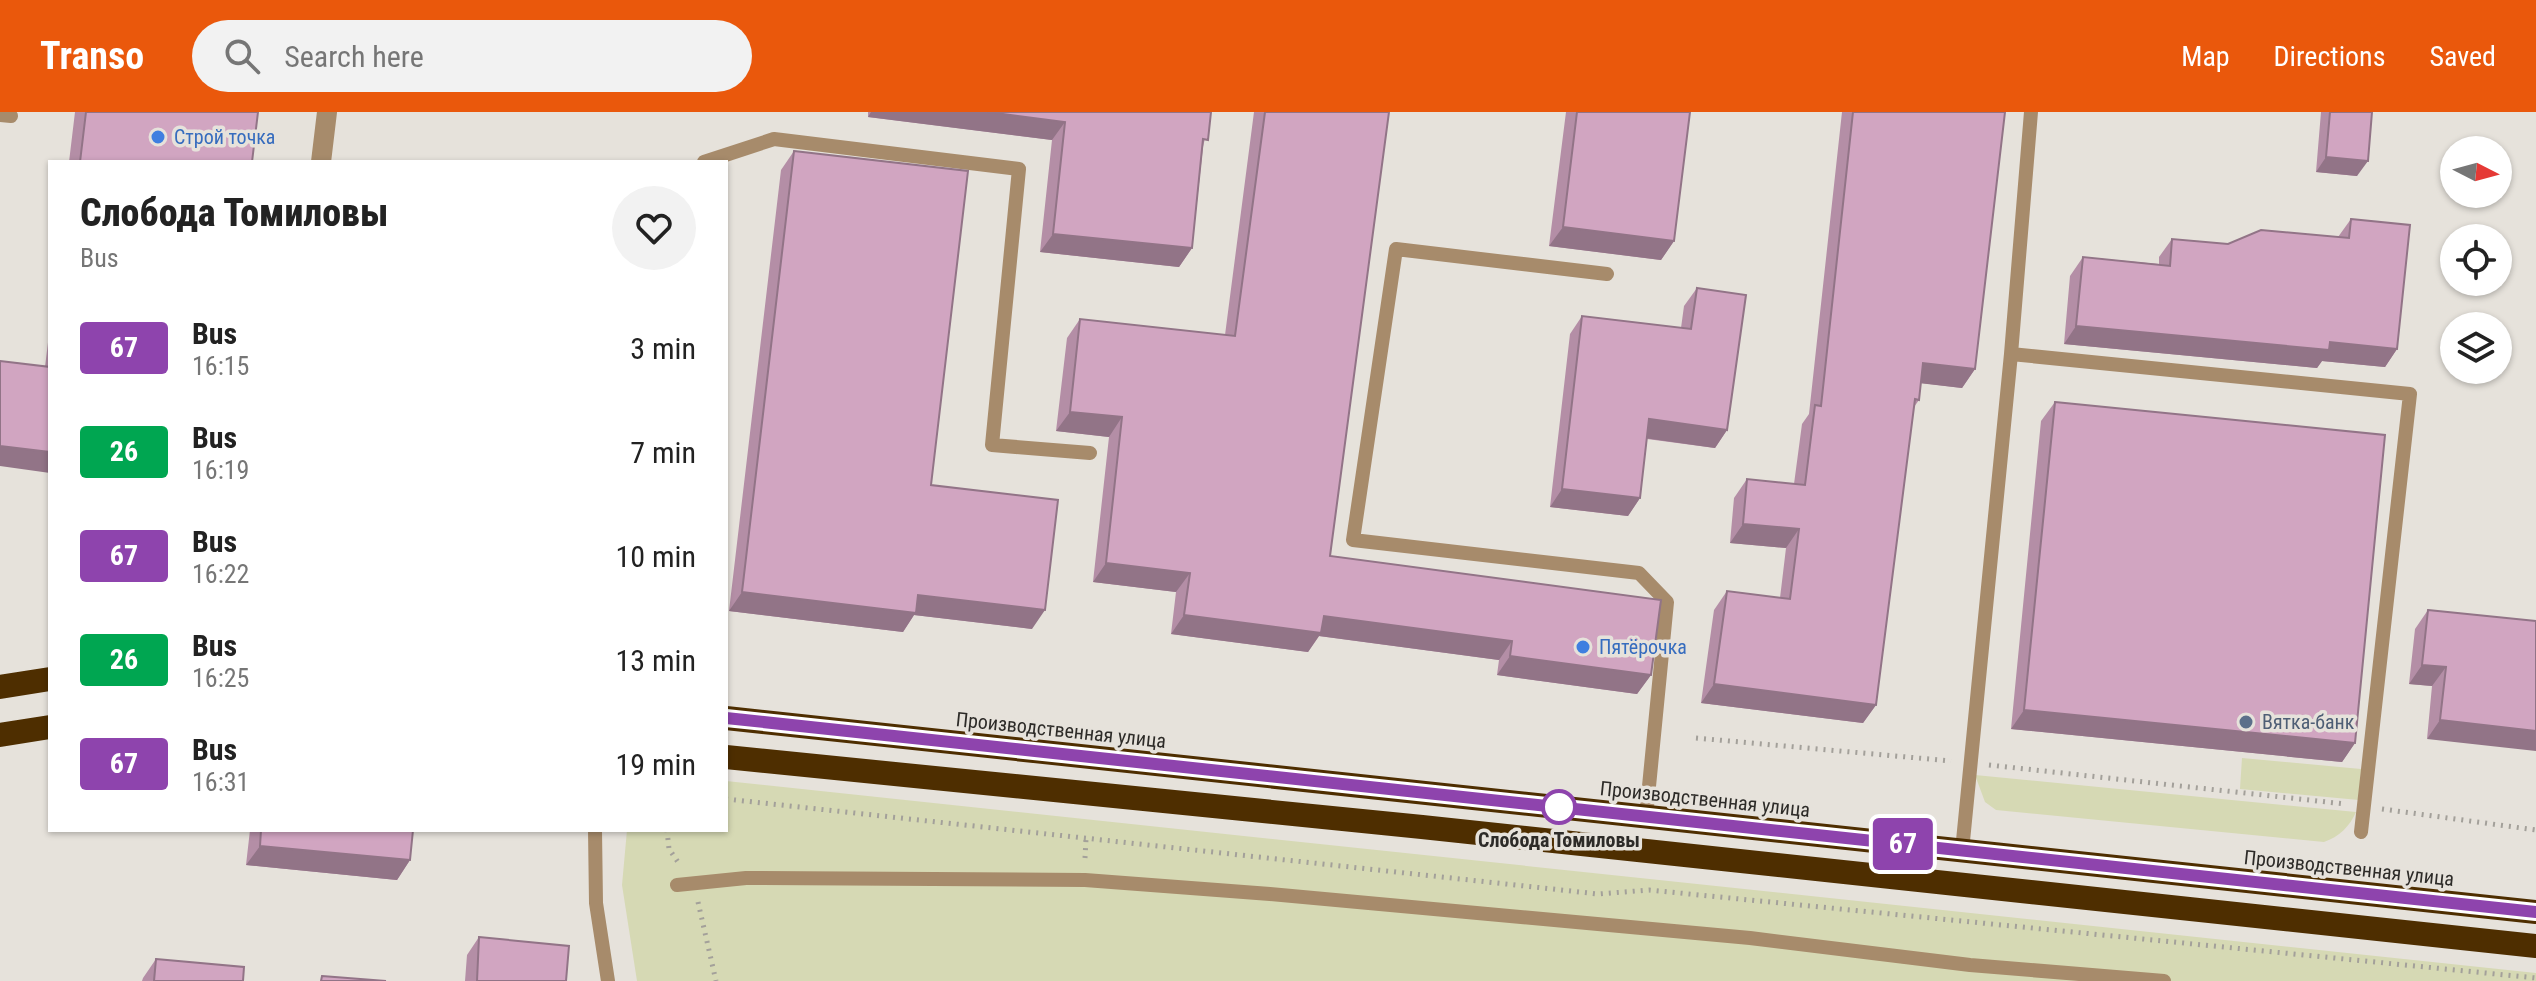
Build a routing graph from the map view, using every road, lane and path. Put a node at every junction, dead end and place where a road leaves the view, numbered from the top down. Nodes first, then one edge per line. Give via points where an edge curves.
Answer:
1 (327, 112) edge
2 (2031, 112) edge
3 (321, 160) edge
4 (710, 160) edge
5 (1607, 274) dead end
6 (2011, 354) junction
7 (1090, 453) dead end
8 (48, 679) edge
9 (0, 687) edge
10 (728, 718) edge
11 (48, 727) edge
12 (0, 735) edge
13 (1696, 738) dead end
14 (728, 757) edge
15 (1970, 763) junction
16 (728, 799) edge
17 (2364, 806) junction
18 (1646, 817) junction
19 (2536, 830) edge
20 (595, 832) edge
21 (2361, 832) dead end
22 (1962, 851) junction
23 (677, 885) dead end
24 (2536, 912) edge
25 (2536, 946) edge
26 (2536, 978) edge
27 (608, 981) edge
28 (2164, 981) edge

1 - 3 street
2 - 6 lane
4 - 7 lane via 774,139 1019,169 992,445
5 - 18 lane via 1396,249 1353,540 1639,573 1667,602
6 - 15 lane
6 - 17 lane via 2410,394
8 - 9 highway
10 - 18 highway, Производственная улица
11 - 12 highway
13 - 15 path
14 - 25 highway
15 - 17 path
15 - 22 lane
16 - 26 path via 1598,894 1649,890
17 - 19 path
17 - 21 lane
18 - 22 highway, Производственная улица
20 - 27 lane via 596,903
22 - 24 highway, Производственная улица
23 - 28 lane via 746,878 1085,880 1750,938 1970,965

